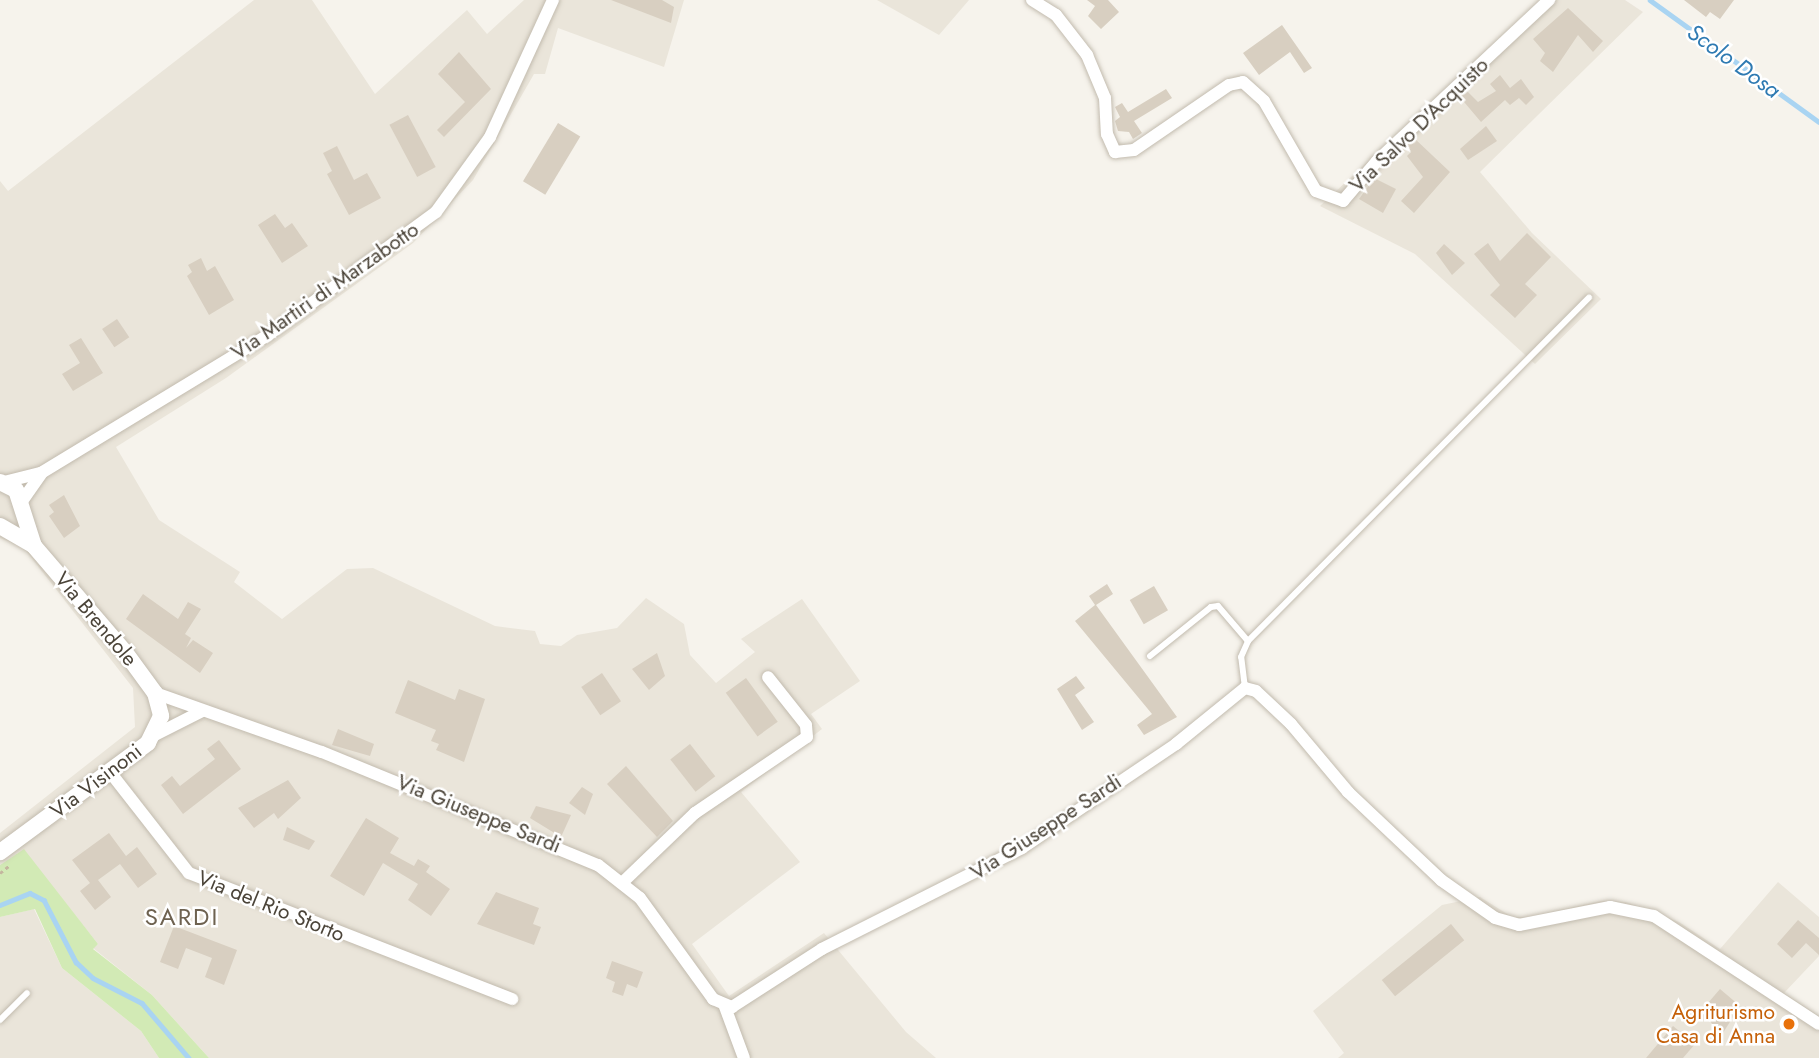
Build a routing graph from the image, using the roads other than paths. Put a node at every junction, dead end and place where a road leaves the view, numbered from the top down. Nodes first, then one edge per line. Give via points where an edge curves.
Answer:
1 (553, 0) edge
2 (1032, 0) edge
3 (1549, 0) edge
4 (1589, 298) dead end
5 (41, 473) junction
6 (2, 482) edge
7 (20, 506) junction
8 (0, 524) edge
9 (34, 546) junction
10 (1248, 641) junction
11 (1150, 656) dead end
12 (768, 677) dead end
13 (1245, 688) junction
14 (155, 693) junction
15 (202, 711) junction
16 (153, 736) junction
17 (110, 772) junction
18 (0, 852) edge
19 (623, 882) junction
20 (27, 993) dead end
21 (512, 999) dead end
22 (725, 1007) junction
23 (0, 1020) edge
24 (1819, 1024) edge
25 (744, 1058) edge

1 - 5 street, Via Martiri di Marzabotto via 490,137 436,212 268,335
2 - 3 street, Via Salvo D'Acquisto via 1074,34 1092,65 1115,152 1133,150 1229,85 1243,82 1264,101 1316,191 1343,201 1377,161
4 - 10 lane
5 - 6 street, Via Martiri di Marzabotto
5 - 7 street, Via Martiri di Marzabotto
6 - 7 street, Via Brendole via 16,490
7 - 8 street, Via Brendole
7 - 9 street, Via Brendole
8 - 9 street, Via Brendole
9 - 14 street, Via Brendole
10 - 11 lane via 1218,606 1211,607
10 - 13 lane via 1241,657
12 - 19 street via 806,725 807,737 695,813
13 - 22 street, Via Giuseppe Sardi via 1176,744 1022,848 842,939 748,1000
13 - 24 street via 1256,691 1291,724 1348,792 1441,880 1495,918 1519,925 1610,907 1654,916
14 - 15 street, Via Giuseppe Sardi
14 - 16 street, Via Visinoni via 161,716
15 - 16 street
15 - 19 street, Via Giuseppe Sardi via 558,845
16 - 17 street, Via Visinoni
17 - 18 street, Via Visinoni
17 - 21 street, Via del Rio Storto via 189,873
19 - 22 street, Via Giuseppe Sardi via 666,930 713,999
20 - 23 lane
22 - 25 street

